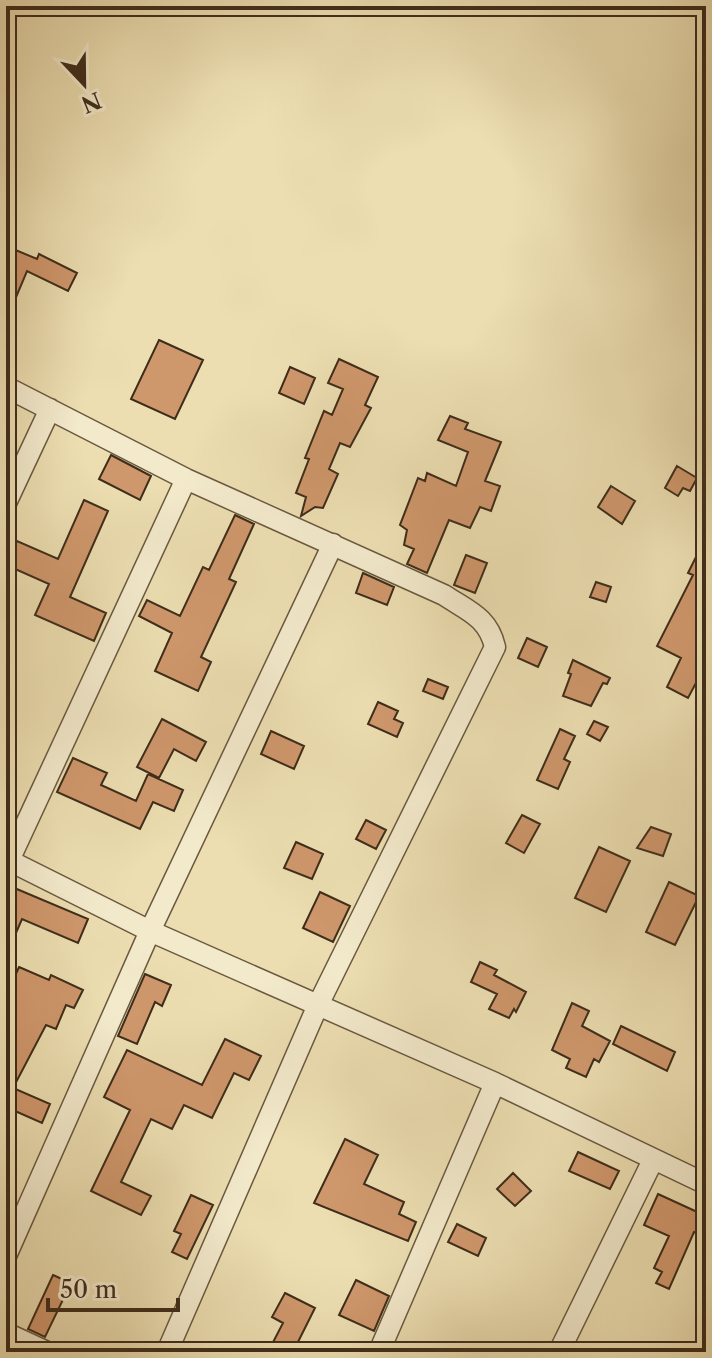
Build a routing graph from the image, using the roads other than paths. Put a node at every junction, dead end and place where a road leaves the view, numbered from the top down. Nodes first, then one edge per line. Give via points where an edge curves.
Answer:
1 (6, 387) edge
2 (50, 409) junction
3 (186, 479) junction
4 (6, 503) edge
5 (333, 544) junction
6 (7, 862) edge
7 (150, 931) junction
8 (318, 1005) junction
9 (495, 1083) junction
10 (653, 1160) junction
11 (706, 1184) edge
12 (6, 1256) edge
13 (6, 1333) edge
14 (47, 1352) edge
15 (167, 1352) edge
16 (379, 1352) edge
17 (559, 1352) edge

1 - 2 street
2 - 3 street
2 - 4 street
3 - 5 street
3 - 6 street
5 - 7 street
5 - 8 street via 444,595 481,619 491,630 495,647
6 - 7 street
7 - 8 street
7 - 12 street
8 - 9 street
8 - 15 street
9 - 10 street
9 - 16 street
10 - 11 street
10 - 17 street
13 - 14 street

